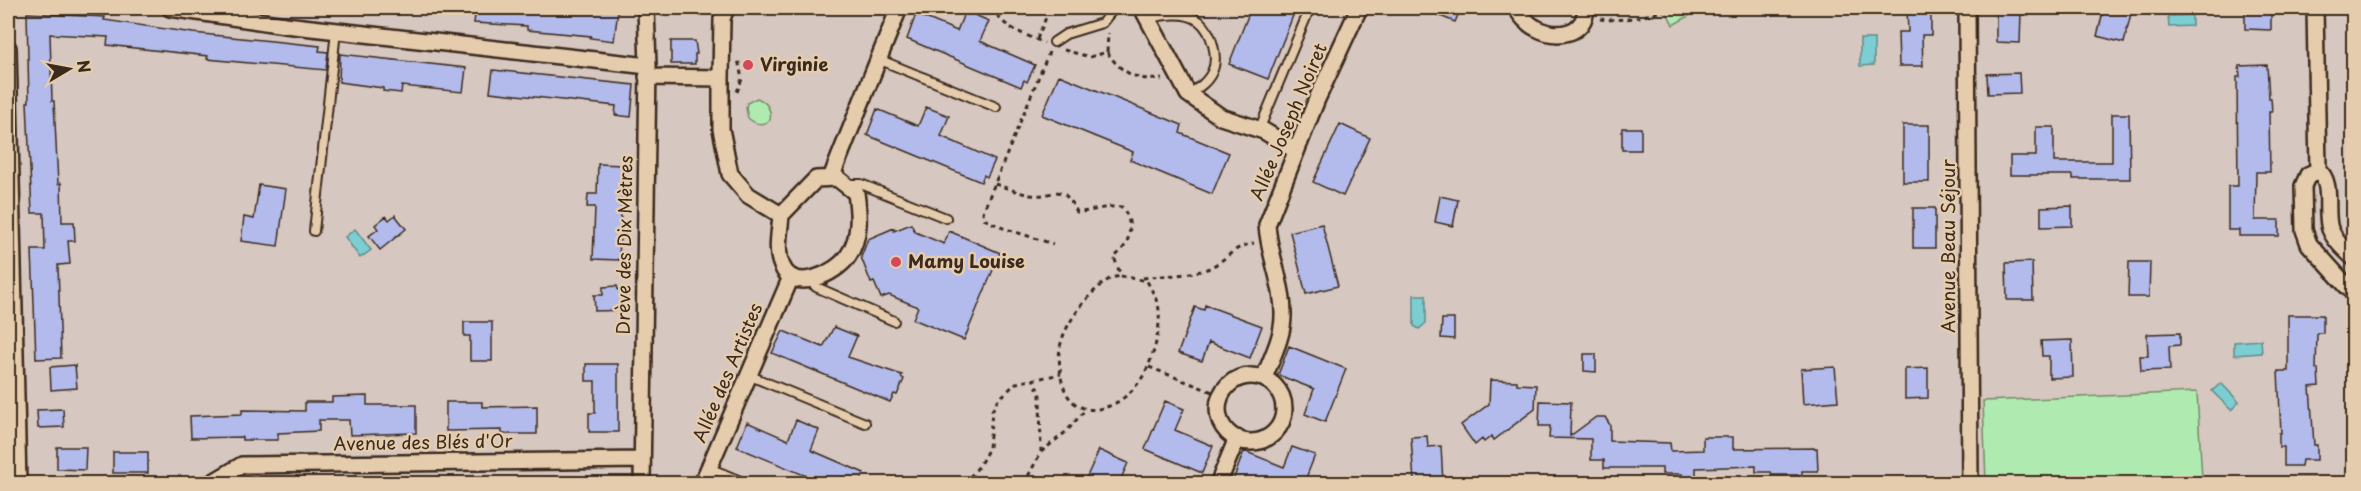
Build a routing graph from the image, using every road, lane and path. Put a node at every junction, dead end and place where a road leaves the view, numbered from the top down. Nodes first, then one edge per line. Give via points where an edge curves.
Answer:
1 (170, 8) edge
2 (646, 8) edge
3 (726, 8) edge
4 (899, 8) edge
5 (993, 8) edge
6 (1050, 8) edge
7 (1114, 8) edge
8 (1310, 8) edge
9 (1359, 8) edge
10 (1516, 8) edge
11 (1668, 8) edge
12 (1967, 8) edge
13 (2315, 8) edge
14 (1586, 12) edge
15 (1146, 13) edge
16 (336, 31) junction
17 (1037, 39) junction
18 (1054, 42) dead end
19 (8, 48) edge
20 (1061, 49) dead end
21 (878, 59) junction
22 (647, 71) junction
23 (1179, 77) junction
24 (721, 78) junction
25 (1188, 94) junction
26 (996, 107) dead end
27 (1259, 130) junction
28 (1295, 150) junction
29 (2318, 170) junction
30 (838, 181) junction
31 (995, 184) junction
32 (782, 215) junction
33 (946, 218) dead end
34 (2330, 229) junction
35 (314, 231) dead end
36 (1268, 241) junction
37 (1053, 244) dead end
38 (2308, 244) junction
39 (2354, 258) edge
40 (1121, 276) junction
41 (791, 277) junction
42 (808, 279) junction
43 (1138, 279) junction
44 (2354, 294) edge
45 (894, 321) dead end
46 (1149, 367) junction
47 (1061, 374) junction
48 (748, 375) junction
49 (1033, 378) junction
50 (1264, 378) junction
51 (1220, 395) junction
52 (1085, 410) junction
53 (865, 423) dead end
54 (1237, 438) junction
55 (1041, 452) junction
56 (642, 460) junction
57 (2354, 461) edge
58 (709, 468) junction
59 (18, 483) edge
60 (210, 483) edge
61 (642, 483) edge
62 (702, 483) edge
63 (748, 483) edge
64 (964, 483) edge
65 (1023, 483) edge
66 (1218, 483) edge
67 (1970, 483) edge
68 (2347, 483) edge

1 - 16 street
2 - 22 street, Drève des Dix Mètres
3 - 24 street via 722,20
4 - 21 street
5 - 17 path via 1000,21
6 - 17 path
7 - 18 lane via 1102,23 1066,34
8 - 27 lane
9 - 28 street, Allée Joseph Noiret
10 - 14 street via 1535,28 1560,35 1577,29
11 - 14 path via 1607,21
12 - 67 street, Avenue Beau Séjour
13 - 29 street
15 - 23 street
15 - 25 lane via 1186,16 1199,21 1209,32 1215,56 1212,72
16 - 22 street
16 - 35 lane
17 - 31 path via 1051,46
19 - 59 street
20 - 23 path via 1090,57 1107,52 1118,68 1147,80
21 - 26 lane
21 - 30 street
22 - 24 street
22 - 56 street, Drève des Dix Mètres
23 - 25 street
24 - 32 street via 721,129 730,174 748,195
25 - 27 street via 1221,117
27 - 28 street
28 - 36 street, Allée Joseph Noiret via 1267,225
29 - 34 street via 2325,175 2327,184
29 - 38 street via 2308,175 2303,186
30 - 32 street via 816,179
30 - 33 lane via 861,184
30 - 42 street via 856,193 858,232 848,256 835,270
31 - 37 path via 983,212 984,219
31 - 40 path via 1033,195 1064,193 1077,212 1122,207 1130,231 1122,251 1114,257
32 - 41 street via 778,248 782,268
34 - 38 street
34 - 39 street
36 - 43 path via 1242,246 1201,271
36 - 50 street, Allée Joseph Noiret via 1284,317
38 - 44 street
40 - 43 path
40 - 47 path via 1109,279 1072,319 1060,340
41 - 42 street
41 - 48 street, Allée des Artistes
42 - 45 lane
43 - 46 path via 1147,280 1159,309
46 - 51 path
46 - 52 path via 1122,399 1104,410
47 - 49 path
47 - 52 path via 1072,402
48 - 53 lane
48 - 58 street, Allée des Artistes
49 - 55 path via 1040,395
49 - 64 path via 1016,383 997,401 992,411 990,448
50 - 51 street via 1247,375 1230,382
50 - 54 street via 1282,397 1281,424 1273,435 1261,441 1247,443
51 - 54 street via 1217,412 1222,428
52 - 55 path
54 - 66 street
55 - 65 path
56 - 60 street, Avenue des Blés d'Or via 242,465
56 - 61 street, Drève des Dix Mètres
57 - 68 path
58 - 62 street, Allée des Artistes
58 - 63 lane

